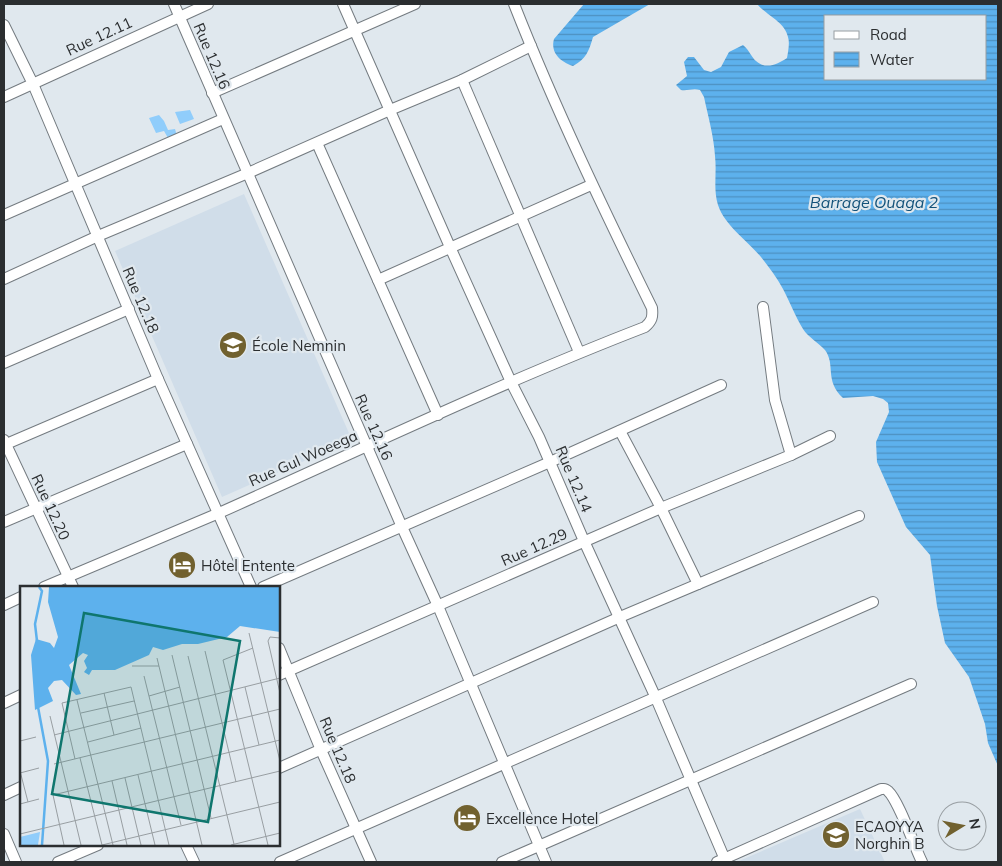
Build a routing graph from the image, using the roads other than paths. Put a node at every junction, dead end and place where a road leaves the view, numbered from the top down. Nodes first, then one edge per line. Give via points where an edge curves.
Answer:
1 (174, 4) edge
2 (208, 4) edge
3 (342, 4) edge
4 (415, 4) edge
5 (514, 4) edge
6 (179, 16) junction
7 (4, 25) edge
8 (354, 31) junction
9 (531, 46) junction
10 (462, 80) junction
11 (33, 84) junction
12 (212, 93) junction
13 (4, 97) edge
14 (390, 110) junction
15 (223, 119) junction
16 (317, 143) junction
17 (248, 173) junction
18 (77, 184) junction
19 (591, 185) junction
20 (4, 215) edge
21 (521, 217) junction
22 (98, 236) junction
23 (450, 247) junction
24 (4, 278) edge
25 (378, 280) junction
26 (763, 307) dead end
27 (128, 309) junction
28 (579, 352) junction
29 (4, 363) edge
30 (158, 379) junction
31 (511, 382) junction
32 (721, 385) dead end
33 (438, 415) junction
34 (620, 431) junction
35 (830, 436) dead end
36 (4, 443) edge
37 (187, 444) junction
38 (366, 446) junction
39 (792, 455) junction
40 (550, 462) junction
41 (661, 508) junction
42 (35, 509) junction
43 (218, 513) junction
44 (859, 516) dead end
45 (4, 522) edge
46 (402, 527) junction
47 (584, 541) junction
48 (68, 577) junction
49 (698, 584) junction
50 (46, 586) edge
51 (72, 586) edge
52 (251, 586) edge
53 (265, 586) edge
54 (20, 597) edge
55 (873, 602) dead end
56 (4, 605) edge
57 (438, 606) junction
58 (620, 616) junction
59 (280, 653) edge
60 (284, 672) edge
61 (470, 683) junction
62 (911, 684) dead end
63 (20, 695) edge
64 (655, 696) junction
65 (4, 703) edge
66 (321, 750) junction
67 (505, 764) junction
68 (280, 768) edge
69 (690, 780) junction
70 (20, 787) edge
71 (4, 795) edge
72 (356, 829) junction
73 (4, 834) edge
74 (96, 846) edge
75 (186, 846) edge
76 (539, 846) junction
77 (723, 861) edge
78 (16, 862) edge
79 (58, 862) edge
80 (194, 862) edge
81 (280, 862) edge
82 (371, 862) edge
83 (502, 862) edge
84 (546, 862) edge
85 (922, 862) edge

1 - 6 street, Rue 12.16
2 - 6 street, Rue 12.11
3 - 8 street, Rue 12.14
4 - 8 street
5 - 9 street
6 - 11 street, Rue 12.11
6 - 12 street, Rue 12.16
7 - 11 street, Rue 12.18
8 - 12 street
8 - 14 street, Rue 12.14
9 - 10 street
9 - 19 street
10 - 14 street
10 - 21 street
11 - 13 street, Rue 12.11
11 - 18 street, Rue 12.18
12 - 15 street, Rue 12.16
14 - 16 street
14 - 23 street, Rue 12.14
15 - 17 street, Rue 12.16
15 - 18 street
16 - 17 street
16 - 25 street
17 - 22 street
17 - 38 street, Rue 12.16
18 - 20 street
18 - 22 street, Rue 12.18
19 - 21 street
19 - 28 street, Rue Gul Woeega via 652,308 652,316 645,327
21 - 23 street
21 - 28 street
22 - 24 street
22 - 27 street, Rue 12.18
23 - 25 street
23 - 31 street, Rue 12.14
25 - 33 street
26 - 39 street via 775,400
27 - 29 street
27 - 30 street, Rue 12.18
28 - 31 street, Rue Gul Woeega
30 - 36 street
30 - 37 street, Rue 12.18
31 - 33 street, Rue Gul Woeega
31 - 40 street, Rue 12.14
32 - 34 street
33 - 38 street, Rue Gul Woeega
34 - 40 street
34 - 41 street
35 - 39 street, Rue 12.29
36 - 42 street, Rue 12.20
37 - 42 street
37 - 43 street, Rue 12.18
38 - 43 street, Rue Gul Woeega
38 - 46 street, Rue 12.16
39 - 41 street, Rue 12.29
40 - 46 street
40 - 47 street, Rue 12.14
41 - 47 street, Rue 12.29
41 - 49 street
42 - 45 street
42 - 48 street, Rue 12.20
43 - 48 street, Rue Gul Woeega
43 - 52 street, Rue 12.18
44 - 49 street
46 - 53 street
46 - 57 street, Rue 12.16
47 - 57 street, Rue 12.29
47 - 58 street, Rue 12.14
48 - 50 street, Rue Gul Woeega
48 - 51 street, Rue 12.20
49 - 58 street
54 - 56 street
55 - 64 street
57 - 60 street, Rue 12.29
57 - 61 street, Rue 12.16
58 - 61 street
58 - 64 street, Rue 12.14
59 - 60 street, Rue 12.18
60 - 66 street, Rue 12.18
61 - 66 street
61 - 67 street, Rue 12.16
62 - 69 street
63 - 65 street
64 - 67 street
64 - 69 street, Rue 12.14
66 - 68 street
66 - 72 street, Rue 12.18
67 - 72 street
67 - 76 street, Rue 12.16
69 - 76 street
69 - 77 street, Rue 12.14
70 - 71 street
72 - 81 street
72 - 82 street, Rue 12.18
73 - 78 street
74 - 79 street
75 - 80 street
76 - 83 street
76 - 84 street, Rue 12.16
77 - 85 street via 885,788 898,808

